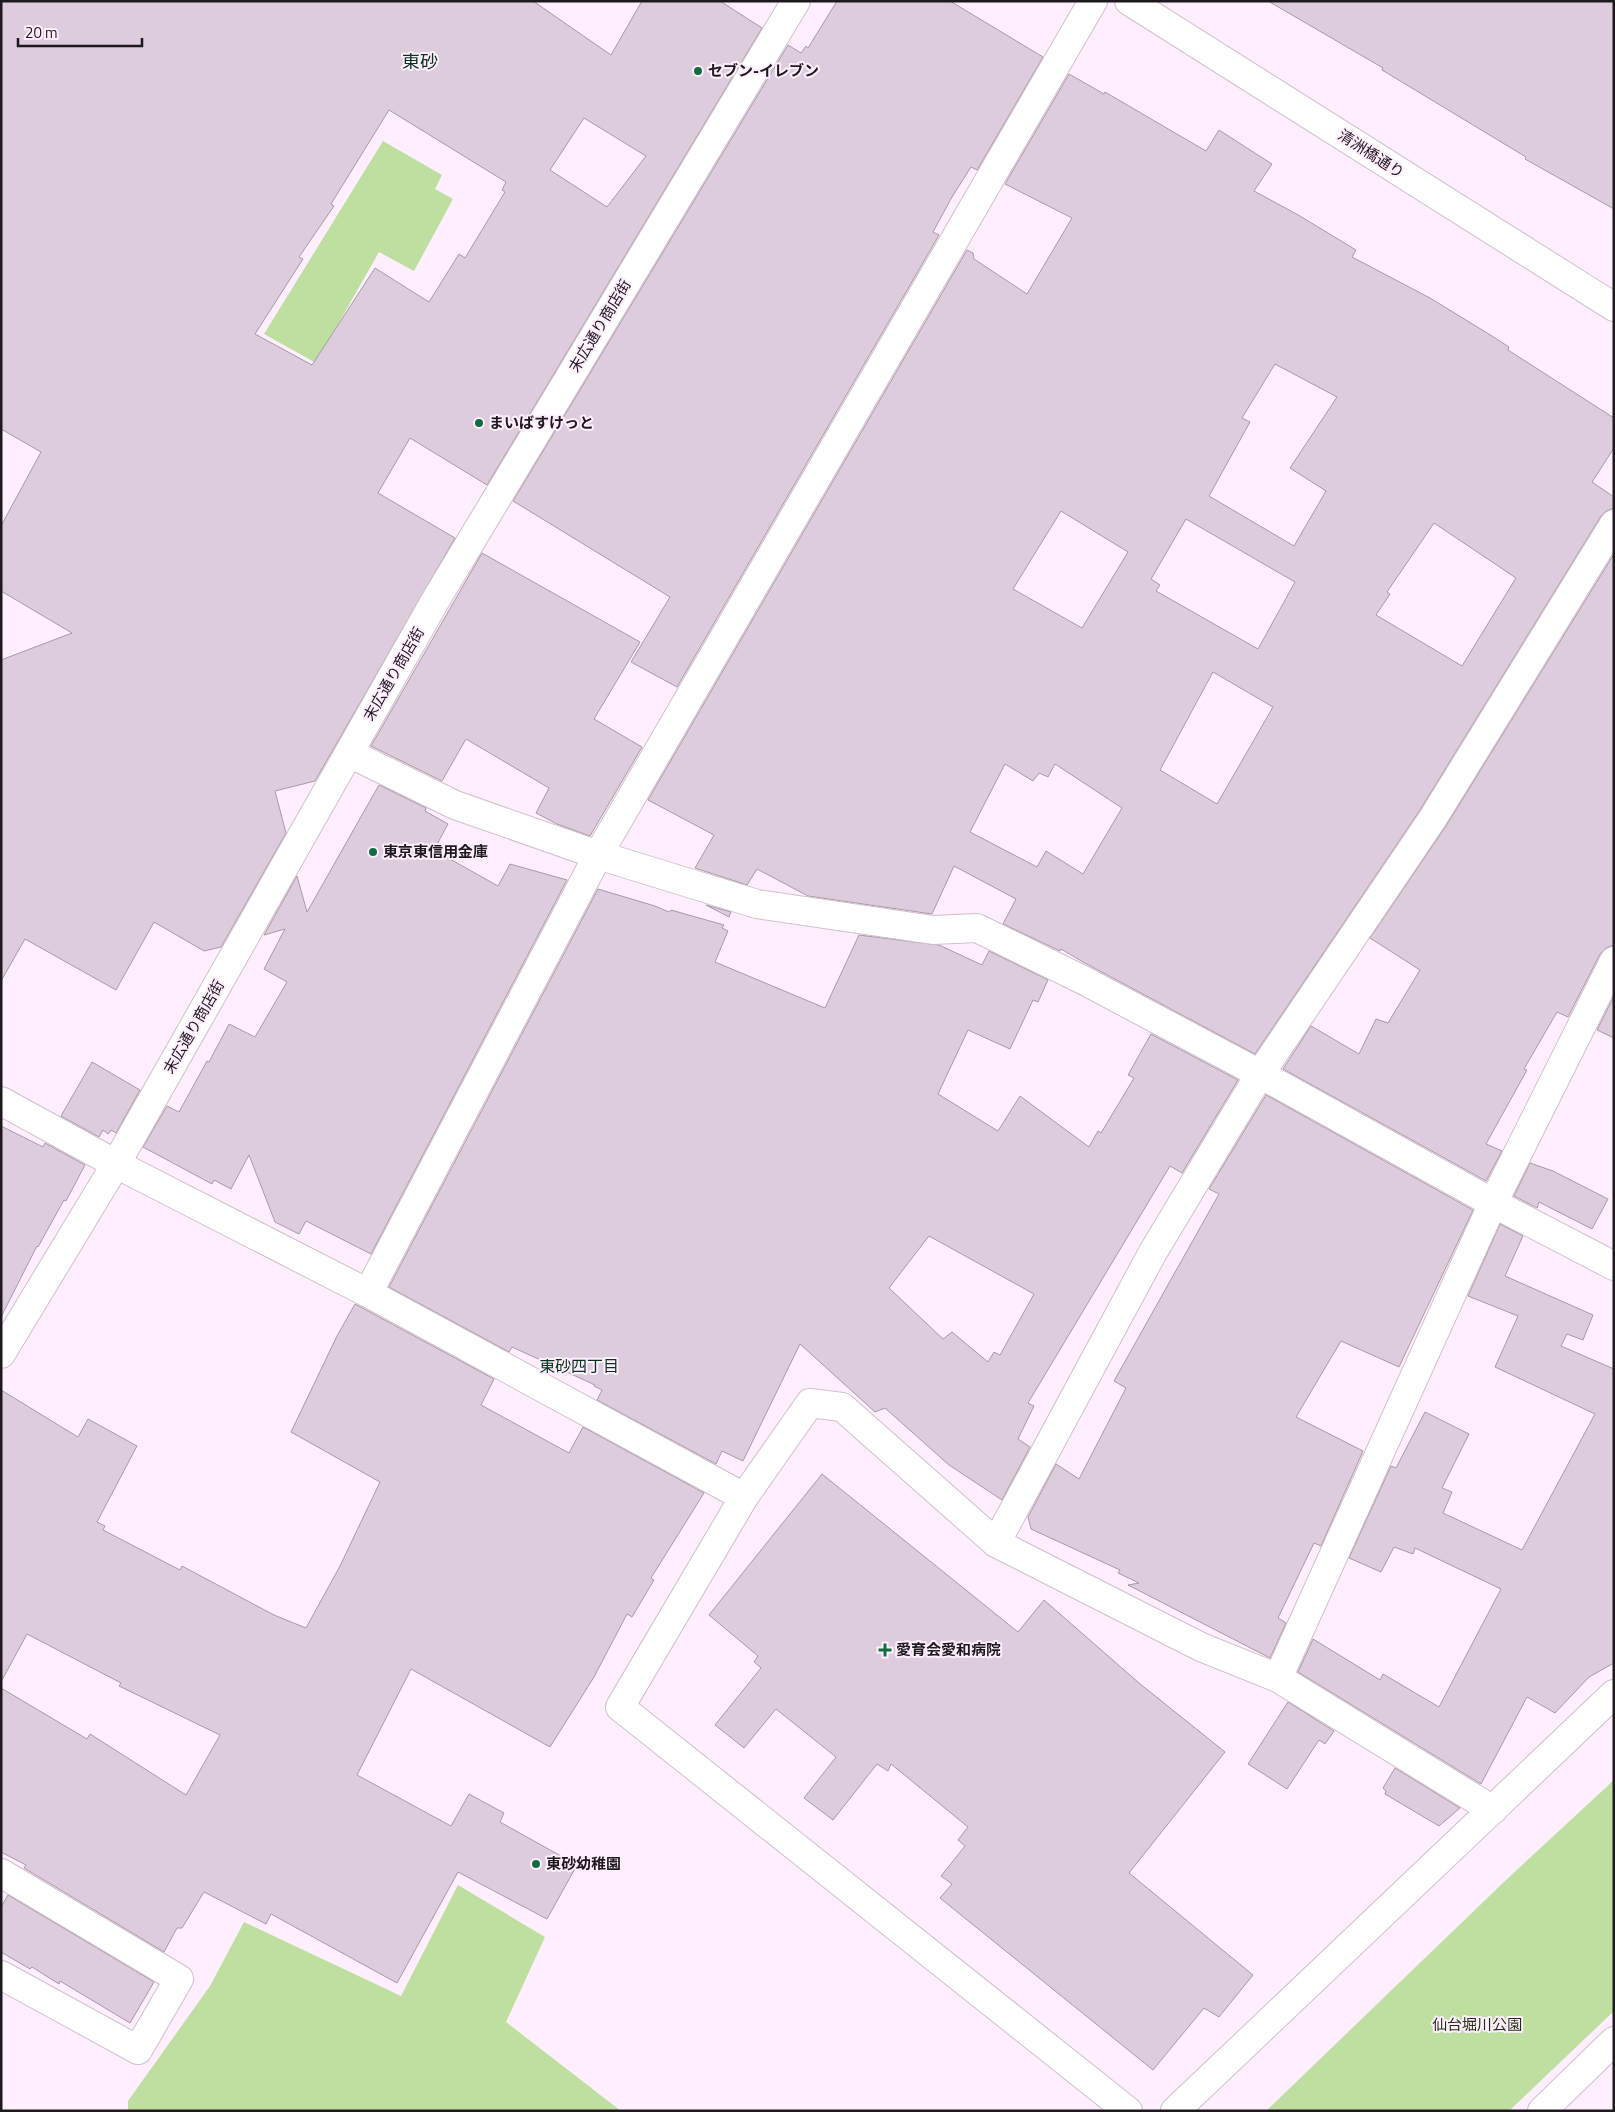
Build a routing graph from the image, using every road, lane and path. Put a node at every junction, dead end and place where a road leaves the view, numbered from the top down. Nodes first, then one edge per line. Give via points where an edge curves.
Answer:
1 (796, 1) edge
2 (1094, 1) edge
3 (1132, 2) edge
4 (1614, 307) edge
5 (1614, 524) edge
6 (349, 753) junction
7 (598, 855) junction
8 (1614, 961) edge
9 (1260, 1074) junction
10 (1, 1102) edge
11 (116, 1164) junction
12 (1493, 1203) junction
13 (1614, 1266) edge
14 (368, 1293) junction
15 (1, 1354) edge
16 (744, 1497) junction
17 (996, 1543) junction
18 (1278, 1678) junction
19 (1614, 1694) edge
20 (1493, 1810) junction
21 (1, 1873) edge
22 (1, 1975) edge
23 (1614, 2041) edge
24 (1128, 2111) edge
25 (1176, 2111) edge
26 (1542, 2111) edge

1 - 6 street, 末広通り商店街 via 436,601
2 - 7 street
3 - 4 street, 清洲橋通り
5 - 9 street via 1433,818
6 - 7 street via 455,805
6 - 11 street, 末広通り商店街
7 - 9 street via 757,904 933,930 977,928
7 - 14 street
8 - 12 street
9 - 12 street
9 - 17 street via 1153,1252
10 - 11 street
11 - 14 street
11 - 15 street, 末広通り商店街
12 - 13 street
12 - 18 street
14 - 16 street
16 - 17 street via 810,1403 842,1408
16 - 24 street via 620,1708
17 - 18 street via 1201,1647
18 - 20 street
19 - 20 street
20 - 25 street
21 - 22 street via 179,1979 138,2050
23 - 26 street

